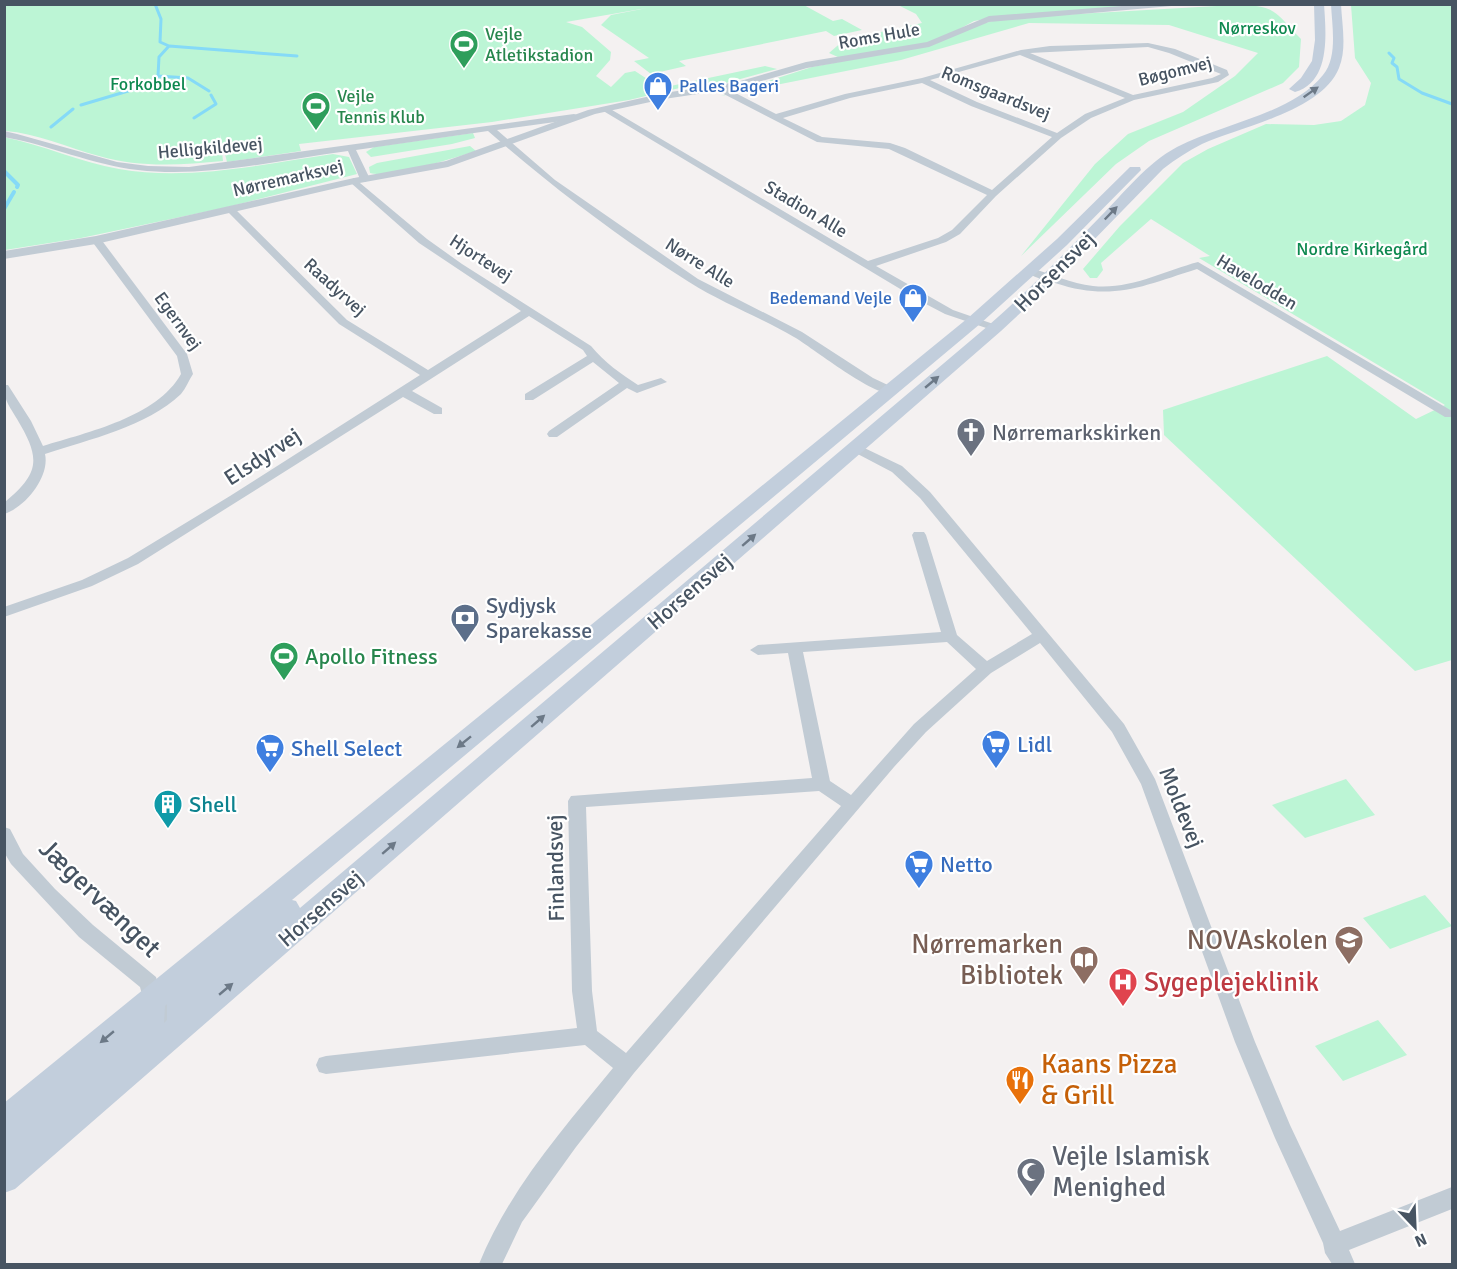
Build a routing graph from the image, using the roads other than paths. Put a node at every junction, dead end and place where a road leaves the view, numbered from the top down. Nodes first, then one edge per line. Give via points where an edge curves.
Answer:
1 (1190, 4) edge
2 (1319, 4) edge
3 (1336, 4) edge
4 (1022, 52) junction
5 (923, 80) junction
6 (719, 88) junction
7 (1132, 98) junction
8 (604, 109) junction
9 (574, 117) junction
10 (776, 117) junction
11 (489, 128) junction
12 (4, 134) edge
13 (1058, 136) junction
14 (507, 144) junction
15 (351, 148) junction
16 (359, 180) junction
17 (993, 194) junction
18 (231, 210) junction
19 (96, 240) junction
20 (4, 255) edge
21 (868, 265) junction
22 (1030, 270) junction
23 (1050, 277) junction
24 (529, 311) junction
25 (974, 321) junction
26 (995, 328) junction
27 (593, 357) junction
28 (918, 365) junction
29 (428, 375) junction
30 (662, 382) dead end
31 (626, 383) junction
32 (4, 388) edge
33 (888, 390) junction
34 (402, 391) junction
35 (529, 397) dead end
36 (438, 411) dead end
37 (1449, 414) dead end
38 (553, 434) dead end
39 (856, 448) junction
40 (40, 451) junction
41 (4, 510) edge
42 (920, 535) dead end
43 (639, 598) junction
44 (4, 612) edge
45 (1042, 635) junction
46 (950, 637) junction
47 (794, 647) junction
48 (758, 650) dead end
49 (986, 669) junction
50 (822, 784) junction
51 (853, 805) junction
52 (364, 827) junction
53 (4, 834) edge
54 (11, 862) edge
55 (152, 1000) junction
56 (181, 1027) junction
57 (588, 1036) junction
58 (326, 1065) dead end
59 (627, 1066) junction
60 (4, 1122) edge
61 (4, 1154) edge
62 (4, 1178) edge
63 (1452, 1198) edge
64 (1338, 1255) edge
65 (490, 1264) edge

1 - 6 street, Roms Hule via 989,19 929,44 806,65
2 - 22 main road, Horsensvej via 1320,56 1306,81 1284,96 1165,146 1145,160
23 -> 3 main road, Horsensvej via 1160,165 1201,140 1298,100 1320,85 1334,67 1336,57
4 - 5 street, Bøgomvej
4 - 7 street
4 - 7 street, Bøgomvej via 1148,45 1201,61 1225,75
5 - 10 street, Bøgomvej
5 - 13 street, Romsgaardsvej
6 - 8 street, Roms Hule
6 - 10 street
7 - 13 street, Bøgomvej via 1088,116
8 - 9 street, Roms Hule
8 - 21 street, Stadion Alle
9 - 11 street, Helligkildevej
9 - 14 street, Nørremarksvej
10 - 17 street via 820,140 902,150
11 - 14 street
11 - 15 street, Helligkildevej
12 - 15 street, Helligkildevej via 108,162 162,170 218,167
13 - 17 street, Bøgomvej
14 - 16 street, Nørremarksvej via 448,164
14 - 33 street, Nørre Alle via 565,192 694,281 798,334
15 - 16 street
16 - 18 street, Nørremarksvej
16 - 24 street, Hjortevej via 423,241
17 - 21 street, Bøgomvej via 956,232 942,240
18 - 19 street, Nørremarksvej
18 - 29 street, Raadyrvej via 343,322
19 - 20 street, Nørremarksvej
19 - 40 street, Egernvej via 188,363 187,378 177,393 154,409
21 - 25 street, Stadion Alle via 926,300
22 - 23 street, Havelodden
22 - 25 main road, Horsensvej
23 - 26 main road, Horsensvej
23 - 37 street, Havelodden via 1103,290 1198,265
24 - 27 street, Hjortevej via 587,348
24 - 29 street, Elsdyrvej
25 - 26 street, Stadion Alle
25 - 28 main road, Horsensvej
39 -> 26 main road, Horsensvej
27 - 31 street, Hjortevej
27 - 35 street
28 - 33 main road, Horsensvej
28 - 39 main road via 908,386 857,430
29 - 34 street, Elsdyrvej
30 - 31 street via 637,389
31 - 38 street
32 - 40 street
33 - 43 main road, Horsensvej
34 - 36 street
34 - 44 street, Elsdyrvej via 133,561 87,583
39 - 43 main road via 843,448 826,456 690,568
39 - 45 street, Moldevej via 897,469 925,495
56 -> 39 main road, Horsensvej
40 - 41 street via 40,469 34,482
42 - 46 street
43 -> 52 main road, Horsensvej
45 - 49 street
45 - 64 street, Moldevej via 1119,728 1149,784 1245,1041
46 - 47 street
46 - 49 street
47 - 48 street
47 - 50 street
49 - 51 street via 920,728
50 - 51 street
50 - 57 street, Finlandsvej via 577,801 582,991
51 - 59 street
52 - 55 main road, Horsensvej
52 - 56 main road via 347,859 181,998
53 - 54 street, Jægervænget
54 - 55 street, Jægervænget via 149,983
55 - 56 street, Jægervænget
55 -> 60 main road, Horsensvej
55 - 61 main road via 150,1030
56 - 62 main road, Horsensvej
57 - 58 street
57 - 59 street
59 - 65 street via 514,1214
63 - 64 street

